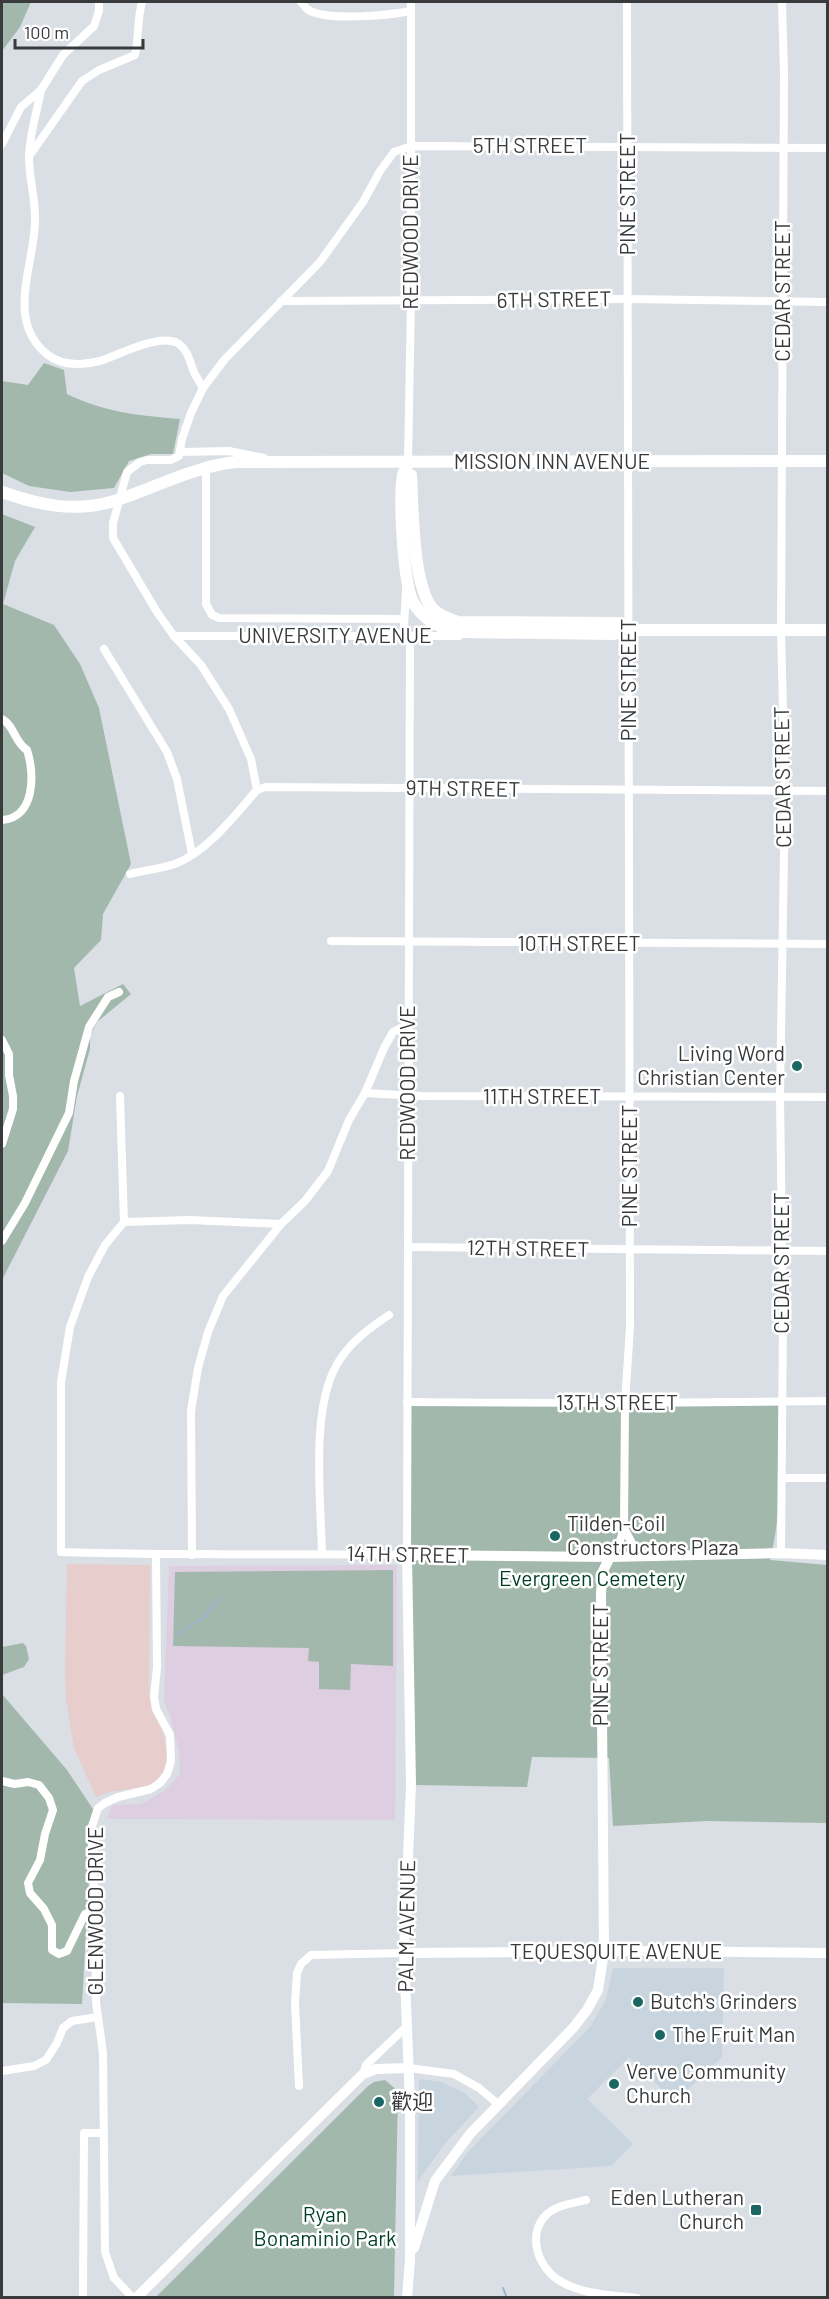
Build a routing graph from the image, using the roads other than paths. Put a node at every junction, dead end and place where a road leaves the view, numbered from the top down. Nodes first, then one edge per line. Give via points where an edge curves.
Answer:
1 (99, 2) edge
2 (141, 2) edge
3 (301, 2) edge
4 (627, 2) edge
5 (782, 2) edge
6 (411, 6) edge
7 (41, 90) junction
8 (2, 144) edge
9 (412, 146) junction
10 (628, 147) junction
11 (784, 148) junction
12 (828, 148) edge
13 (29, 157) junction
14 (627, 299) junction
15 (281, 301) junction
16 (411, 302) junction
17 (783, 302) junction
18 (828, 302) edge
19 (204, 388) junction
20 (181, 452) junction
21 (277, 461) junction
22 (782, 461) junction
23 (828, 461) edge
24 (408, 462) junction
25 (628, 462) junction
26 (206, 467) junction
27 (2, 492) edge
28 (431, 606) junction
29 (408, 611) junction
30 (628, 630) junction
31 (781, 630) junction
32 (828, 630) edge
33 (494, 633) junction
34 (174, 636) junction
35 (410, 637) junction
36 (104, 649) dead end
37 (2, 719) edge
38 (410, 788) junction
39 (257, 790) junction
40 (629, 791) junction
41 (785, 791) junction
42 (828, 791) edge
43 (2, 820) edge
44 (192, 854) junction
45 (129, 874) dead end
46 (331, 941) dead end
47 (408, 943) junction
48 (629, 944) junction
49 (783, 944) junction
50 (828, 944) edge
51 (119, 992) dead end
52 (410, 1023) junction
53 (2, 1040) edge
54 (365, 1093) junction
55 (407, 1095) junction
56 (120, 1096) dead end
57 (780, 1096) junction
58 (630, 1097) junction
59 (828, 1097) edge
60 (2, 1144) edge
61 (124, 1222) junction
62 (281, 1224) junction
63 (2, 1241) edge
64 (409, 1247) junction
65 (631, 1250) junction
66 (782, 1251) junction
67 (828, 1251) edge
68 (389, 1315) dead end
69 (782, 1401) junction
70 (828, 1401) edge
71 (407, 1402) junction
72 (625, 1403) junction
73 (782, 1478) junction
74 (828, 1478) edge
75 (624, 1528) junction
76 (781, 1553) junction
77 (322, 1554) junction
78 (407, 1555) junction
79 (828, 1555) edge
80 (156, 1556) junction
81 (192, 1556) junction
82 (647, 1556) junction
83 (610, 1557) junction
84 (2, 1781) edge
85 (95, 1910) junction
86 (604, 1952) junction
87 (404, 1953) junction
88 (828, 1953) edge
89 (98, 2017) junction
90 (407, 2026) junction
91 (409, 2068) junction
92 (2, 2071) edge
93 (363, 2074) junction
94 (299, 2086) dead end
95 (498, 2104) junction
96 (103, 2133) junction
97 (586, 2200) dead end
98 (410, 2260) junction
99 (83, 2298) edge
100 (134, 2298) edge
101 (407, 2298) edge
102 (637, 2298) edge

1 - 7 street via 94,26 63,55
2 - 13 street via 135,55 82,81
3 - 6 street via 308,10 324,14 389,15
4 - 10 street, PINE STREET
5 - 11 street, CEDAR STREET
6 - 9 street, REDWOOD DRIVE
7 - 8 street via 21,107
7 - 13 street
9 - 10 street, 5TH STREET
9 - 15 street via 394,152 320,262
9 - 16 street, REDWOOD DRIVE
10 - 11 street, 5TH STREET
10 - 14 street, PINE STREET
11 - 12 street, 5TH STREET
11 - 17 street, CEDAR STREET
13 - 19 street via 35,222 23,309 26,325 40,349 56,362 78,364 169,341 179,344 188,354 195,376
14 - 16 street, 6TH STREET
14 - 17 street, 6TH STREET
14 - 25 street, PINE STREET
15 - 16 street, 6TH STREET
15 - 19 street
16 - 24 street, REDWOOD DRIVE
17 - 18 street, 6TH STREET
17 - 22 street, CEDAR STREET
19 - 20 street via 185,430
20 - 21 street, MISSION INN AVENUE via 229,451
20 - 34 street, MISSION INN AVENUE via 171,460 147,460 130,469 113,524 113,538
21 - 24 main road, MISSION INN AVENUE
21 - 26 main road, MISSION INN AVENUE
22 - 23 main road, MISSION INN AVENUE
22 - 25 main road, MISSION INN AVENUE
22 - 31 street, CEDAR STREET
24 - 25 main road, MISSION INN AVENUE
24 - 28 main road, REDWOOD DRIVE via 419,566
24 - 29 main road, REDWOOD DRIVE via 403,477
25 - 30 street, PINE STREET
26 - 27 main road, MISSION INN AVENUE via 93,505 53,506
26 - 29 street, UNIVERSITY AVENUE via 206,604 212,615 219,618
28 - 29 street
28 - 30 main road, UNIVERSITY AVENUE via 458,622 618,623
29 - 33 main road, UNIVERSITY AVENUE via 446,630
29 - 35 street, REDWOOD DRIVE via 404,627
30 - 31 main road, UNIVERSITY AVENUE
30 - 33 main road, UNIVERSITY AVENUE via 618,634
30 - 40 street, PINE STREET
31 - 32 main road, UNIVERSITY AVENUE
31 - 41 street, CEDAR STREET
33 - 35 street, UNIVERSITY AVENUE
34 - 35 street, UNIVERSITY AVENUE
34 - 39 street via 201,666 229,709 251,759
35 - 38 street, REDWOOD DRIVE
36 - 44 street via 167,752 177,779
37 - 43 street via 12,727 19,745 27,750 30,799 24,809 9,820
38 - 39 street, 9TH STREET
38 - 40 street, 9TH STREET
38 - 47 street, REDWOOD DRIVE
39 - 44 street
40 - 41 street, 9TH STREET
40 - 48 street, PINE STREET
41 - 42 street, 9TH STREET
41 - 49 street, CEDAR STREET
44 - 45 street via 175,864
46 - 47 street, 10TH STREET
47 - 48 street, 10TH STREET
47 - 52 street, REDWOOD DRIVE
48 - 49 street, 10TH STREET
48 - 58 street, PINE STREET
49 - 50 street, 10TH STREET
49 - 57 street, CEDAR STREET
51 - 63 street via 108,998 86,1034 69,1113
52 - 54 street via 393,1032
52 - 55 street, REDWOOD DRIVE
53 - 60 street via 9,1054 13,1109
54 - 55 street, 11TH STREET
54 - 62 street via 328,1171
55 - 58 street, 11TH STREET
55 - 64 street, REDWOOD DRIVE
56 - 61 street
57 - 58 street, 11TH STREET
57 - 59 street, 11TH STREET
57 - 66 street, CEDAR STREET
58 - 65 street, PINE STREET
61 - 62 street
61 - 80 street, 14TH STREET via 87,1276 69,1327 62,1382 61,1552
62 - 81 street via 224,1296 198,1368 191,1411
64 - 65 street, 12TH STREET
64 - 71 street, REDWOOD DRIVE
65 - 66 street, 12TH STREET
65 - 72 street, PINE STREET
66 - 67 street, 12TH STREET
66 - 69 street, CEDAR STREET
68 - 77 street via 350,1345 327,1383 320,1420
69 - 70 street, 13TH STREET
69 - 72 street, 13TH STREET
69 - 73 street, CEDAR STREET
71 - 72 street, 13TH STREET
71 - 78 street, REDWOOD DRIVE
72 - 75 street, PINE STREET
73 - 74 street
73 - 76 street, CEDAR STREET
75 - 82 street via 633,1545
75 - 83 street, PINE STREET
76 - 79 street, 14TH STREET
76 - 82 street, 14TH STREET
77 - 78 street, 14TH STREET
77 - 81 street, 14TH STREET
78 - 83 street, 14TH STREET
78 - 87 street, PALM AVENUE via 411,1785
80 - 81 street, 14TH STREET
80 - 85 street, GLENWOOD DRIVE via 154,1696 170,1735 171,1761 167,1774 151,1789 118,1797 98,1808 91,1829
82 - 83 street, 14TH STREET
83 - 86 street, PINE STREET via 603,1571 601,1593
84 - 85 street via 39,1785 53,1810 40,1860 28,1883 30,1893 52,1925 52,1950 59,1954 67,1951 85,1914
85 - 89 street, GLENWOOD DRIVE
86 - 87 street, TEQUESQUITE AVENUE
86 - 88 street, TEQUESQUITE AVENUE
86 - 95 street, PINE STREET via 598,1990 587,2010
87 - 90 street, PALM AVENUE
87 - 94 street via 311,1955 301,1964 295,2004
89 - 92 street, GLENWOOD DRIVE via 72,2021 63,2028 46,2060
89 - 96 street via 103,2053
90 - 91 street, PALM AVENUE
90 - 93 street via 366,2066
91 - 93 street via 376,2069
91 - 95 street via 454,2074
91 - 98 street, PALM AVENUE
93 - 100 street
95 - 98 street, PINE STREET via 435,2181
96 - 99 street via 84,2133
96 - 100 street via 105,2252 114,2278
97 - 102 street via 561,2206 542,2222 536,2242 543,2265 560,2281 583,2290
98 - 101 street, PALM AVENUE

